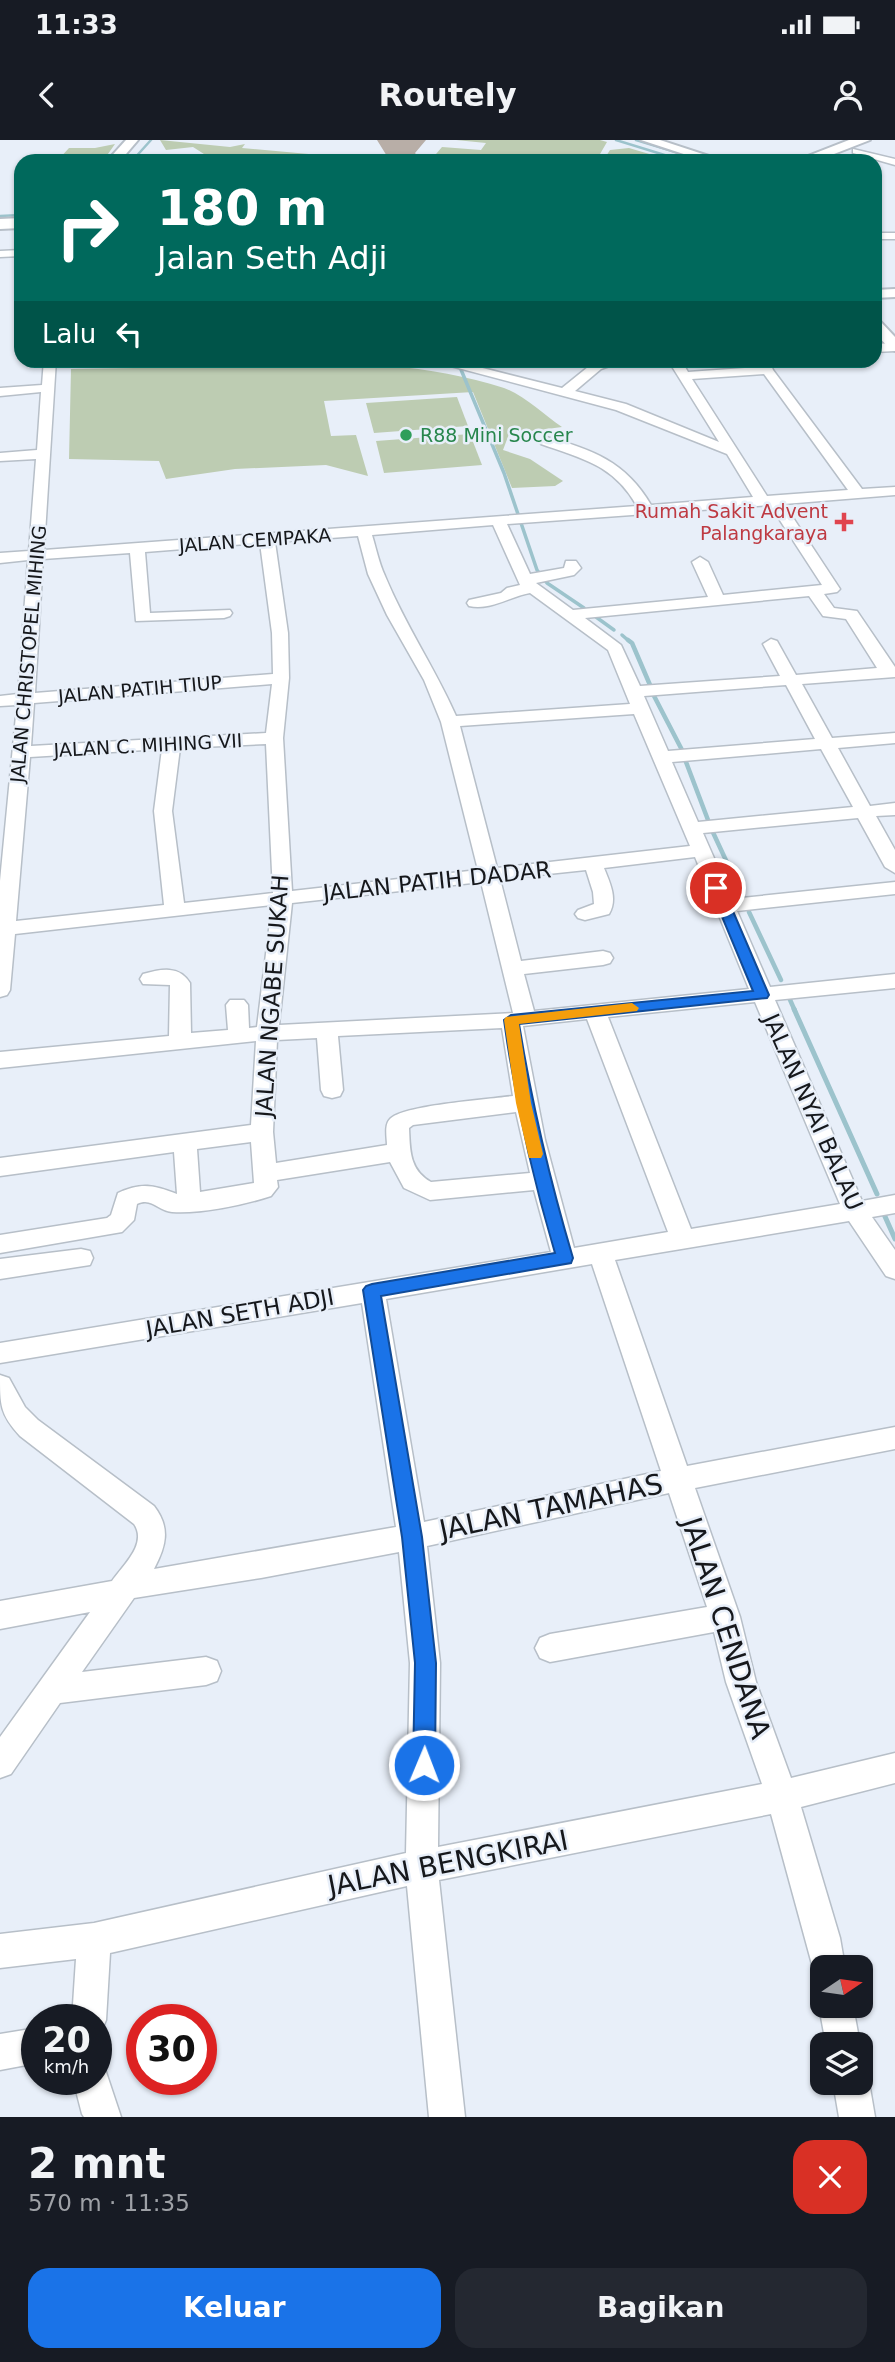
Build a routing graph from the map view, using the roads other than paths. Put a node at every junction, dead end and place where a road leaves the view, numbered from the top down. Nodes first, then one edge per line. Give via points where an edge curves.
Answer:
1 (132, 140) edge
2 (139, 140) edge
3 (641, 142) edge
4 (882, 143) dead end
5 (859, 146) edge
6 (119, 154) edge
7 (127, 154) edge
8 (673, 154) edge
9 (690, 154) edge
10 (829, 154) edge
11 (877, 154) edge
12 (882, 312) edge
13 (895, 327) edge
14 (882, 332) edge
15 (895, 346) edge
16 (49, 368) edge
17 (466, 368) edge
18 (478, 368) edge
19 (595, 368) edge
20 (678, 368) edge
21 (743, 368) edge
22 (767, 368) edge
23 (474, 370) junction
24 (683, 376) junction
25 (48, 388) junction
26 (0, 392) edge
27 (566, 392) junction
28 (692, 414) junction
29 (653, 419) junction
30 (546, 441) dead end
31 (730, 451) junction
32 (44, 454) junction
33 (0, 457) edge
34 (895, 491) edge
35 (858, 494) junction
36 (769, 501) junction
37 (647, 511) junction
38 (510, 521) junction
39 (364, 532) junction
40 (267, 539) junction
41 (137, 548) junction
42 (37, 556) junction
43 (0, 558) edge
44 (700, 562) dead end
45 (571, 565) dead end
46 (532, 581) junction
47 (832, 589) joint
48 (814, 592) junction
49 (718, 600) junction
50 (475, 603) dead end
51 (224, 614) dead end
52 (577, 614) junction
53 (771, 644) dead end
54 (892, 673) edge
55 (281, 678) junction
56 (791, 681) junction
57 (642, 696) junction
58 (26, 699) junction
59 (0, 701) edge
60 (450, 722) junction
61 (274, 737) junction
62 (895, 738) edge
63 (172, 743) junction
64 (825, 744) junction
65 (21, 752) junction
66 (671, 757) junction
67 (895, 808) edge
68 (866, 811) junction
69 (699, 827) junction
70 (701, 851) junction
71 (6, 857) edge
72 (593, 863) junction
73 (895, 867) edge
74 (489, 875) junction
75 (895, 888) edge
76 (284, 896) junction
77 (734, 905) junction
78 (175, 909) junction
79 (585, 914) dead end
80 (5, 929) junction
81 (603, 958) dead end
82 (515, 968) junction
83 (150, 979) dead end
84 (895, 981) edge
85 (0, 990) edge
86 (772, 994) junction
87 (237, 1005) dead end
88 (595, 1011) junction
89 (518, 1019) junction
90 (327, 1030) junction
91 (267, 1033) junction
92 (239, 1037) junction
93 (180, 1042) junction
94 (0, 1060) edge
95 (332, 1090) dead end
96 (524, 1103) junction
97 (262, 1132) junction
98 (185, 1141) junction
99 (398, 1153) junction
100 (0, 1167) edge
101 (267, 1173) junction
102 (541, 1181) junction
103 (189, 1203) junction
104 (873, 1207) edge
105 (682, 1237) junction
106 (0, 1244) edge
107 (600, 1252) junction
108 (81, 1258) dead end
109 (565, 1258) junction
110 (0, 1269) edge
111 (895, 1269) edge
112 (372, 1290) junction
113 (0, 1353) edge
114 (0, 1386) edge
115 (895, 1438) edge
116 (677, 1480) junction
117 (412, 1537) junction
118 (122, 1590) junction
119 (0, 1615) edge
120 (725, 1617) junction
121 (550, 1648) dead end
122 (206, 1671) dead end
123 (51, 1690) junction
124 (0, 1763) edge
125 (895, 1768) edge
126 (782, 1796) junction
127 (422, 1869) junction
128 (94, 1940) junction
129 (0, 1951) edge
130 (826, 1955) edge
131 (90, 2004) edge
132 (21, 2048) edge
133 (0, 2052) edge
134 (94, 2095) edge
135 (853, 2095) edge
136 (103, 2117) edge
137 (447, 2117) edge
138 (857, 2117) edge

1 - 6 main road
2 - 7 main road
3 - 8 main road
3 - 9 main road
4 - 5 highway
5 - 10 highway
5 - 11 street
12 - 13 main road
14 - 15 main road
16 - 25 street, JALAN CHRISTOPEL MIHING
17 - 23 street
18 - 23 street
19 - 27 street
20 - 24 street
21 - 24 street
22 - 35 street
23 - 27 street
24 - 28 street
25 - 26 street
25 - 32 street, JALAN CHRISTOPEL MIHING
27 - 29 street
28 - 29 street
28 - 31 street
29 - 31 street
30 - 37 street via 620,470
31 - 36 street
32 - 33 street
32 - 42 street, JALAN CHRISTOPEL MIHING
34 - 35 street, JALAN CEMPAKA
35 - 36 street, JALAN CEMPAKA
36 - 37 street, JALAN CEMPAKA
36 - 47 street
37 - 38 street, JALAN CEMPAKA
38 - 39 street, JALAN CEMPAKA
38 - 46 street
39 - 40 street, JALAN CEMPAKA
39 - 60 street via 376,574
40 - 41 street, JALAN CEMPAKA
40 - 55 street, JALAN NGABE SUKAH via 280,633
41 - 42 street, JALAN CEMPAKA
41 - 51 street via 142,618
42 - 43 street, JALAN CEMPAKA
42 - 58 street, JALAN CHRISTOPEL MIHING
44 - 49 street
45 - 46 street via 569,572
46 - 50 street via 506,597
46 - 52 street, JALAN NYAI BALAU
47 - 48 street
48 - 49 street
48 - 54 street via 829,613 851,614
49 - 52 street
52 - 57 street, JALAN NYAI BALAU via 611,643
53 - 56 street
54 - 56 street
55 - 58 street, JALAN PATIH TIUP
55 - 61 street, JALAN NGABE SUKAH
56 - 57 street
56 - 64 street
57 - 60 street
57 - 66 street, JALAN NYAI BALAU
58 - 59 street, JALAN PATIH TIUP
58 - 65 street, JALAN CHRISTOPEL MIHING
60 - 74 street
61 - 63 street, JALAN C. MIHING VII
61 - 76 street, JALAN NGABE SUKAH
62 - 64 street
63 - 65 street, JALAN C. MIHING VII
63 - 78 street via 163,811
64 - 66 street
64 - 68 street
65 - 71 street, JALAN CHRISTOPEL MIHING
66 - 69 street, JALAN NYAI BALAU
67 - 68 street
68 - 69 street
68 - 73 street
69 - 70 street, JALAN NYAI BALAU
70 - 72 street, JALAN PATIH DADAR
70 - 77 street, JALAN NYAI BALAU
71 - 80 street, JALAN CHRISTOPEL MIHING
72 - 74 street, JALAN PATIH DADAR
72 - 79 street via 604,905 602,910
74 - 76 street, JALAN PATIH DADAR
74 - 82 street
75 - 77 street
76 - 78 street, JALAN PATIH DADAR
76 - 91 street, JALAN NGABE SUKAH
77 - 86 street, JALAN NYAI BALAU
78 - 80 street, JALAN PATIH DADAR
80 - 85 street, JALAN CHRISTOPEL MIHING
81 - 82 street
82 - 89 street
83 - 93 street via 178,979
84 - 86 street
86 - 88 street
86 - 104 street, JALAN NYAI BALAU
87 - 92 street
88 - 89 street
88 - 105 street
89 - 90 street
89 - 96 street
90 - 91 street
90 - 95 street
91 - 92 street
91 - 97 street, JALAN NGABE SUKAH
92 - 93 street
93 - 94 street
96 - 99 street via 407,1118 398,1124
96 - 102 street
97 - 98 street
97 - 101 street, JALAN NGABE SUKAH
98 - 100 street
98 - 103 street
99 - 101 street
99 - 102 street via 410,1180 430,1191
101 - 103 street via 263,1190
102 - 109 street
103 - 106 street via 169,1203 151,1192 126,1199 122,1220 113,1226
104 - 105 street, JALAN SETH ADJI
104 - 111 street, JALAN NYAI BALAU
105 - 107 street, JALAN SETH ADJI
107 - 109 street, JALAN SETH ADJI
107 - 116 street, JALAN CENDANA
108 - 110 street
109 - 112 street, JALAN SETH ADJI
112 - 113 street, JALAN SETH ADJI
112 - 117 street
114 - 118 street via 29,1428 151,1523 152,1544
115 - 116 street, JALAN TAMAHAS
116 - 117 street, JALAN TAMAHAS
116 - 120 street, JALAN CENDANA
117 - 118 street, JALAN TAMAHAS
117 - 127 street via 425,1663
118 - 119 street
118 - 123 street
120 - 121 street
120 - 126 street, JALAN CENDANA via 741,1682
122 - 123 street
123 - 124 street
125 - 126 street, JALAN BENGKIRAI
126 - 127 street, JALAN BENGKIRAI
126 - 130 street, JALAN CENDANA
127 - 128 street, JALAN BENGKIRAI via 354,1880
127 - 137 street
128 - 129 street, JALAN BENGKIRAI
128 - 131 street
132 - 133 street
134 - 136 street
135 - 138 street

